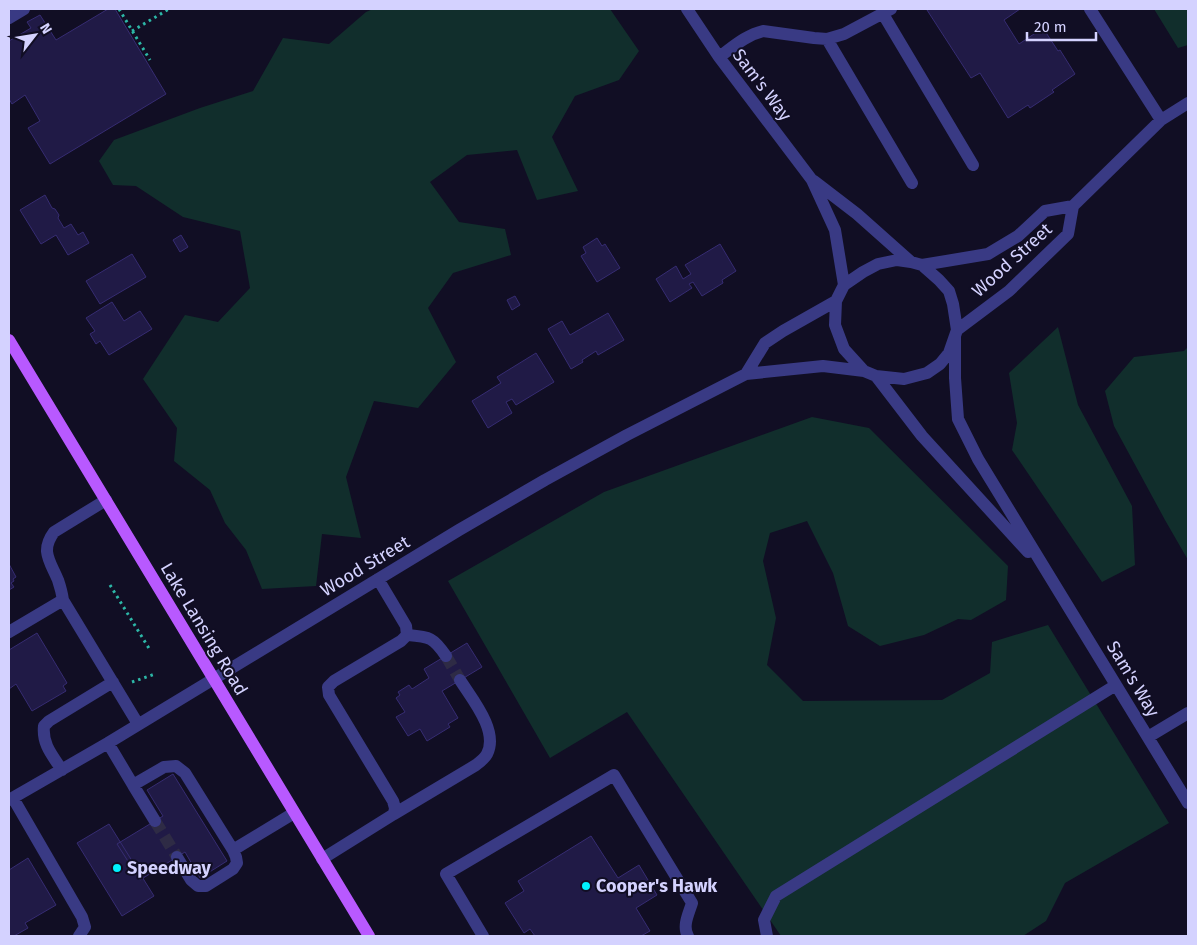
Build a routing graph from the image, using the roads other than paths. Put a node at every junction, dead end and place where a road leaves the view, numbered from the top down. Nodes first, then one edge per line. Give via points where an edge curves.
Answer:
1 (24, 9) edge
2 (687, 9) edge
3 (1090, 9) edge
4 (887, 11) edge
5 (9, 18) edge
6 (828, 39) junction
7 (719, 57) junction
8 (1188, 103) edge
9 (1161, 120) junction
10 (973, 165) dead end
11 (812, 180) junction
12 (912, 182) dead end
13 (1073, 206) junction
14 (916, 263) junction
15 (844, 285) junction
16 (836, 301) junction
17 (956, 333) junction
18 (9, 340) edge
19 (746, 374) junction
20 (870, 374) junction
21 (106, 500) junction
22 (1048, 573) junction
23 (378, 579) junction
24 (63, 600) junction
25 (9, 632) edge
26 (407, 635) junction
27 (446, 656) tunnel mouth
28 (214, 680) junction
29 (460, 680) tunnel mouth
30 (114, 684) junction
31 (1116, 684) junction
32 (1188, 714) edge
33 (138, 724) junction
34 (1148, 738) junction
35 (108, 743) junction
36 (62, 770) junction
37 (133, 786) junction
38 (11, 799) edge
39 (1188, 803) edge
40 (294, 813) junction
41 (394, 814) junction
42 (155, 821) tunnel mouth
43 (233, 850) junction
44 (178, 857) tunnel mouth
45 (322, 859) junction
46 (79, 936) edge
47 (369, 936) edge
48 (483, 936) edge
49 (688, 936) edge
50 (767, 936) edge

1 - 5 street
2 - 7 street, Sam's Way
3 - 9 street
4 - 6 street
4 - 10 street
6 - 7 street via 763,31 744,38
6 - 12 street
7 - 11 street, Sam's Way
8 - 9 street
9 - 13 street
11 - 14 street, Sam's Way
11 - 15 street, Sam's Way via 835,230
13 - 14 street, Wood Street via 1045,211 1018,236 988,254
13 - 17 street, Wood Street via 1068,234 1010,291
14 - 15 street via 897,260 878,264
14 - 17 street via 949,291
15 - 16 street
16 - 19 street via 765,343
16 - 20 street via 835,325 844,349
17 - 20 street via 949,353 926,373 904,379
17 - 22 street, Sam's Way via 958,419 978,459
18 - 21 main road, Lake Lansing Road
19 - 20 street, Wood Street via 823,366
19 - 23 street, Wood Street via 558,472
20 - 22 street, Sam's Way via 922,436
21 - 24 street via 48,539 46,551
21 - 28 main road, Lake Lansing Road
22 - 31 street, Sam's Way
23 - 26 street via 406,626
23 - 28 street, Wood Street
24 - 25 street
24 - 30 street
26 - 27 street via 427,636
26 - 41 street via 328,687 329,695 393,801
28 - 33 street, Wood Street
28 - 40 main road, Lake Lansing Road
29 - 41 street via 490,733 487,755 476,765
30 - 33 street
30 - 36 street via 44,726 42,735
31 - 34 street, Sam's Way
31 - 50 street via 776,896 764,920
32 - 34 street
33 - 35 street, Wood Street
34 - 39 street, Sam's Way
35 - 36 street, Wood Street
35 - 37 street
36 - 38 street, Wood Street
37 - 42 street
37 - 43 street via 164,767 176,766 186,773
38 - 46 street via 82,917 85,927
40 - 43 street
40 - 45 main road, Lake Lansing Road
41 - 45 street
43 - 44 street via 236,863 233,869 206,886 198,886 191,880
45 - 47 main road, Lake Lansing Road
48 - 49 street via 446,874 614,775 692,902 686,920

